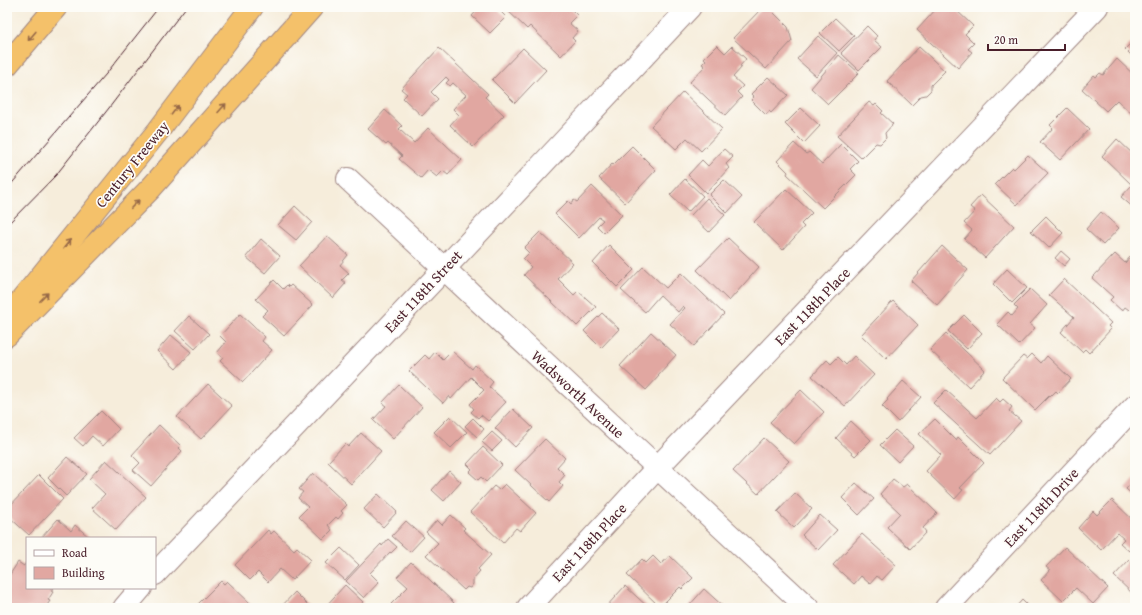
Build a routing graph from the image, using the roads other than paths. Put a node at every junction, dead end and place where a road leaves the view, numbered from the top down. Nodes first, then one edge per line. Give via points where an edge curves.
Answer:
1 (56, 7) edge
2 (252, 7) edge
3 (312, 7) edge
4 (690, 7) edge
5 (1097, 7) edge
6 (7, 65) edge
7 (348, 179) dead end
8 (444, 269) junction
9 (7, 318) edge
10 (7, 335) edge
11 (1135, 406) edge
12 (657, 468) junction
13 (156, 573) edge
14 (141, 589) edge
15 (124, 608) edge
16 (528, 608) edge
17 (808, 608) edge
18 (946, 608) edge

1 -> 6 highway
9 -> 2 highway, Century Freeway via 158,131
10 -> 3 highway via 151,188
4 - 8 street, East 118th Street
5 - 12 street, East 118th Place
7 - 8 street, Wadsworth Avenue
8 - 12 street, Wadsworth Avenue
8 - 13 street, East 118th Street
11 - 18 street, East 118th Drive
12 - 16 street, East 118th Place
12 - 17 street, Wadsworth Avenue
14 - 15 street

